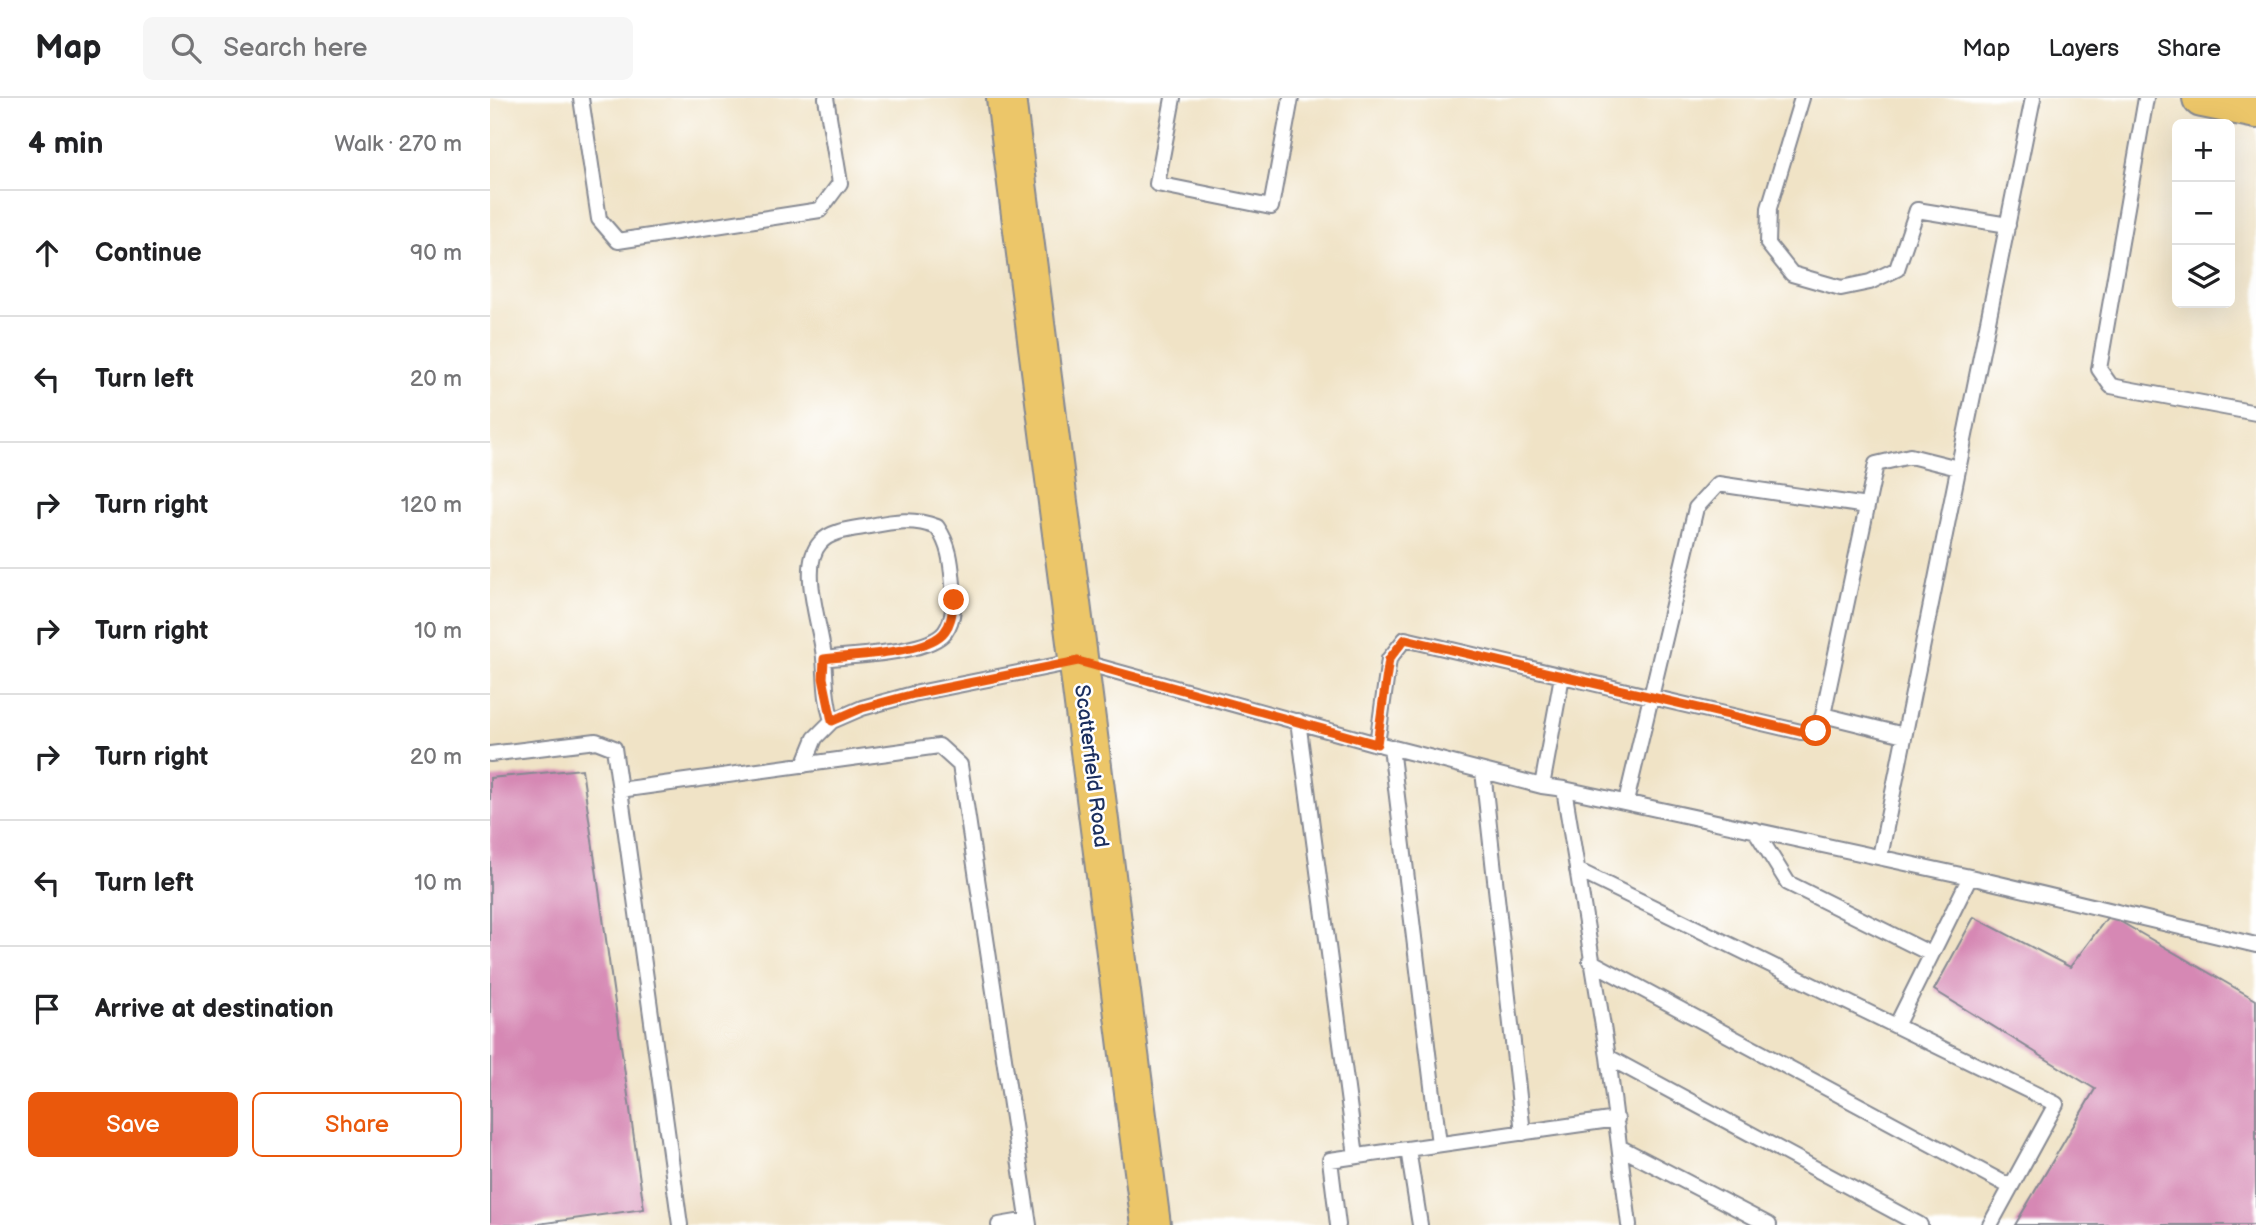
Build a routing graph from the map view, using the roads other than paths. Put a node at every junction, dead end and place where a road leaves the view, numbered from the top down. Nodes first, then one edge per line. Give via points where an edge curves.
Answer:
1 (581, 98) edge
2 (826, 98) edge
3 (991, 98) edge
4 (1006, 98) edge
5 (1030, 98) edge
6 (1174, 98) edge
7 (1291, 98) edge
8 (1802, 98) edge
9 (2034, 98) edge
10 (2146, 98) edge
11 (2202, 98) edge
12 (2256, 109) edge
13 (1012, 148) junction
14 (2008, 225) junction
15 (2256, 413) edge
16 (1958, 468) junction
17 (1867, 506) junction
18 (824, 659) junction
19 (1078, 661) junction
20 (1562, 676) junction
21 (1651, 697) junction
22 (1823, 715) junction
23 (832, 721) junction
24 (1298, 722) junction
25 (1904, 735) junction
26 (1384, 745) junction
27 (490, 754) edge
28 (804, 765) junction
29 (1483, 771) junction
30 (1542, 786) junction
31 (1564, 789) junction
32 (620, 790) junction
33 (1626, 802) junction
34 (1755, 830) junction
35 (1880, 857) junction
36 (1577, 870) junction
37 (1970, 877) junction
38 (2256, 945) edge
39 (1929, 953) junction
40 (1590, 961) junction
41 (1896, 1026) junction
42 (1608, 1057) junction
43 (1617, 1119) junction
44 (1522, 1133) junction
45 (1439, 1144) junction
46 (1621, 1148) junction
47 (1408, 1149) junction
48 (1356, 1156) junction
49 (2011, 1187) junction
50 (1028, 1223) edge
51 (680, 1225) edge
52 (999, 1225) edge
53 (1151, 1225) edge
54 (1338, 1225) edge
55 (1420, 1225) edge
56 (1629, 1225) edge
57 (1769, 1225) edge
58 (1920, 1225) edge
59 (1990, 1225) edge

1 - 2 lane via 599,219 618,242 820,210 840,183
3 - 13 main road
4 - 13 main road, Scatterfield Road
5 - 13 main road
6 - 7 lane via 1157,184 1271,207
8 - 14 lane via 1769,208 1768,244 1792,274 1841,288 1870,282 1897,269 1917,210
9 - 14 lane
10 - 15 lane via 2099,369 2111,386
11 - 12 main road
13 - 19 main road, Scatterfield Road
14 - 16 lane
16 - 17 lane via 1910,456 1876,464
16 - 25 lane
17 - 21 lane via 1718,484 1696,508
17 - 22 lane
18 - 18 lane via 901,650 944,634 954,600 951,556 937,527 921,521 895,521 838,532 819,543 812,560 811,583
18 - 23 lane
19 - 23 lane via 914,694
19 - 24 lane
19 - 53 main road, Scatterfield Road
20 - 21 lane
20 - 26 lane via 1405,639 1389,659
20 - 30 lane
21 - 22 lane via 1801,732 1816,731
21 - 33 lane
22 - 25 lane
23 - 28 lane via 815,738
24 - 26 lane
24 - 48 lane
25 - 35 lane
26 - 29 lane
26 - 45 lane
27 - 32 lane via 596,741 614,748
28 - 32 lane
28 - 50 lane via 939,746 960,765
29 - 30 lane
29 - 44 lane
30 - 31 lane
31 - 33 lane
31 - 36 lane
32 - 51 lane
33 - 34 lane
34 - 35 lane
34 - 39 lane via 1788,883
35 - 37 lane
36 - 40 lane
36 - 41 lane
37 - 38 lane
37 - 39 lane
39 - 41 lane
40 - 42 lane
40 - 49 lane
41 - 49 lane via 2056,1104
42 - 43 lane
42 - 58 lane
43 - 44 lane
43 - 46 lane
44 - 45 lane
45 - 47 lane
46 - 56 lane
46 - 57 lane
47 - 48 lane
47 - 55 lane
48 - 54 lane via 1330,1160
49 - 59 lane
50 - 52 lane

